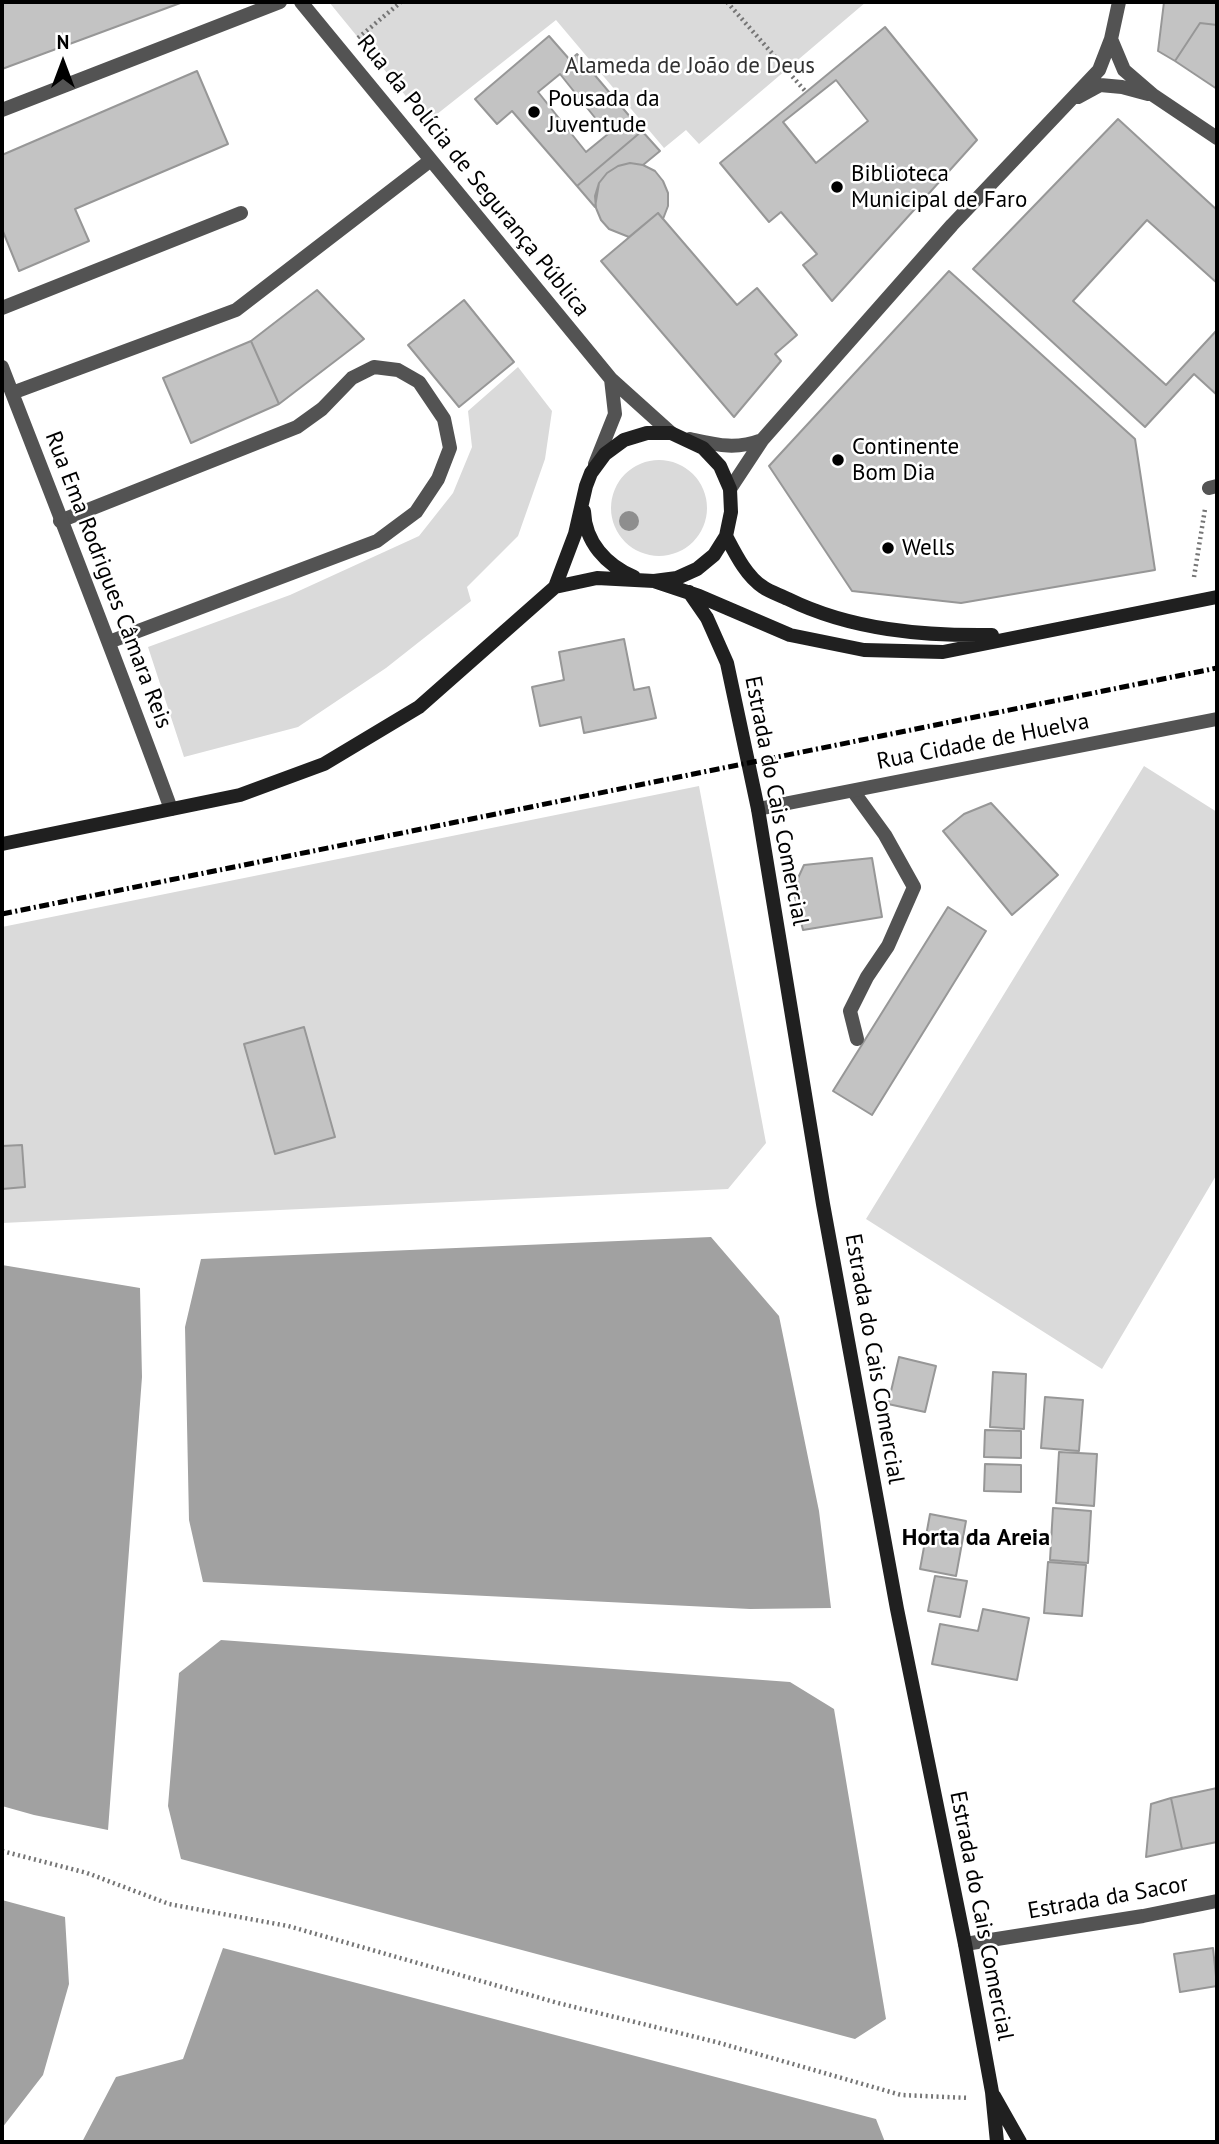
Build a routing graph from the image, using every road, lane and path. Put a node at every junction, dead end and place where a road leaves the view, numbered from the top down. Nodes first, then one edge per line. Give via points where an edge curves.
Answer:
1 (280, 2) edge
2 (301, 2) edge
3 (401, 2) edge
4 (727, 2) edge
5 (1119, 2) edge
6 (1111, 39) junction
7 (341, 51) junction
8 (806, 92) dead end
9 (1153, 95) junction
10 (1065, 104) junction
11 (2, 110) edge
12 (1217, 138) edge
13 (431, 160) junction
14 (241, 213) dead end
15 (2, 308) edge
16 (2, 367) edge
17 (611, 379) junction
18 (12, 393) junction
19 (676, 435) junction
20 (763, 439) junction
21 (591, 473) junction
22 (1213, 487) edge
23 (730, 489) junction
24 (583, 499) junction
25 (60, 521) junction
26 (726, 536) junction
27 (647, 580) junction
28 (555, 587) junction
29 (689, 592) junction
30 (1217, 597) edge
31 (1190, 602) junction
32 (1028, 635) junction
33 (109, 642) junction
34 (1217, 719) edge
35 (853, 791) junction
36 (171, 809) junction
37 (758, 809) junction
38 (2, 844) edge
39 (857, 1039) dead end
40 (2, 1850) edge
41 (1217, 1901) edge
42 (965, 1944) junction
43 (992, 2092) junction
44 (973, 2099) dead end
45 (997, 2142) edge
46 (1020, 2142) edge

1 - 11 street
2 - 7 street, Rua da Polícia de Segurança Pública
3 - 7 path
4 - 8 path
5 - 6 street
6 - 9 street via 1124,70
6 - 10 street via 1099,70
7 - 13 street, Rua da Polícia de Segurança Pública
9 - 10 street via 1100,85
9 - 12 street
10 - 20 street via 951,225
13 - 17 street, Rua da Polícia de Segurança Pública
13 - 18 street via 236,310
14 - 15 street
16 - 18 street, Rua Ema Rodrigues Câmara Reis
17 - 19 street, Rua da Polícia de Segurança Pública
17 - 21 street via 615,414
18 - 25 street, Rua Ema Rodrigues Câmara Reis
19 - 20 street via 743,447
19 - 21 street via 647,433 624,440 605,454
19 - 23 street via 703,448 720,466
20 - 23 street
21 - 24 street
22 - 31 path
23 - 26 street
24 - 27 street via 584,520 603,557 620,571
24 - 28 street
25 - 33 street, Rua Ema Rodrigues Câmara Reis
25 - 33 street via 297,427 352,378 374,367 398,370 419,382 444,419 450,448 438,478 415,512 377,541
26 - 27 street via 714,555 697,569 677,578
26 - 32 street via 737,558 762,587 808,609 867,626 946,636
27 - 28 street via 597,578
27 - 29 street
28 - 36 street via 419,707 324,764 240,795
29 - 32 street via 790,635 864,650 943,652
29 - 37 street, Estrada do Cais Comercial via 707,618 726,663
30 - 31 street
31 - 32 street
33 - 36 street, Rua Ema Rodrigues Câmara Reis
34 - 35 street, Rua Cidade de Huelva
35 - 37 street, Rua Cidade de Huelva
35 - 39 street via 914,887 888,946 850,1011
36 - 38 street
37 - 42 street, Estrada do Cais Comercial via 884,1541
40 - 44 path via 87,1873 169,1904 288,1926 901,2095
41 - 42 street, Estrada da Sacor
42 - 43 street, Estrada do Cais Comercial
43 - 45 street, Estrada do Cais Comercial
43 - 46 street

